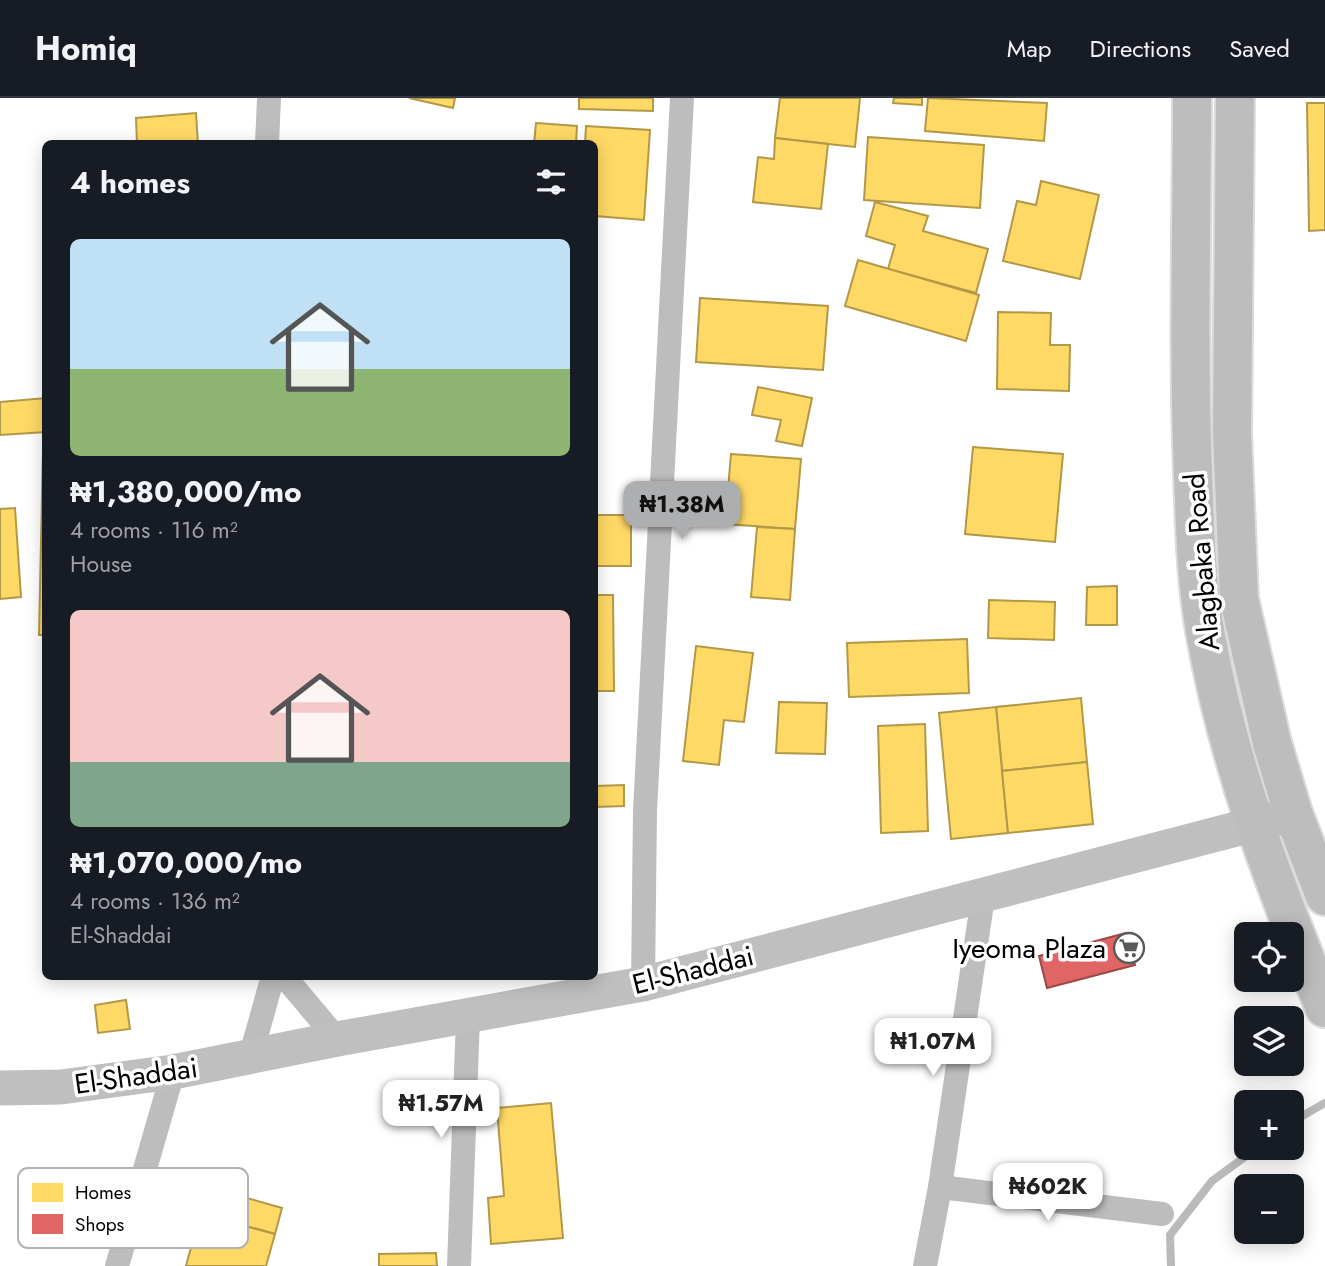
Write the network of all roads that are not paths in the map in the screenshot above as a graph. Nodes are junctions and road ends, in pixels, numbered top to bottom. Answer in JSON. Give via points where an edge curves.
{"nodes":[{"id":1,"x":269,"y":98,"type":"edge"},
{"id":2,"x":682,"y":98,"type":"edge"},
{"id":3,"x":1192,"y":98,"type":"edge"},
{"id":4,"x":1235,"y":98,"type":"edge"},
{"id":5,"x":267,"y":140,"type":"edge"},
{"id":6,"x":1293,"y":813,"type":"junction"},
{"id":7,"x":1254,"y":826,"type":"junction"},
{"id":8,"x":1325,"y":896,"type":"edge"},
{"id":9,"x":983,"y":897,"type":"junction"},
{"id":10,"x":272,"y":980,"type":"edge"},
{"id":11,"x":287,"y":980,"type":"edge"},
{"id":12,"x":643,"y":984,"type":"junction"},
{"id":13,"x":1325,"y":1008,"type":"edge"},
{"id":14,"x":468,"y":1017,"type":"junction"},
{"id":15,"x":337,"y":1039,"type":"junction"},
{"id":16,"x":250,"y":1058,"type":"junction"},
{"id":17,"x":173,"y":1072,"type":"junction"},
{"id":18,"x":0,"y":1088,"type":"edge"},
{"id":19,"x":145,"y":1168,"type":"edge"},
{"id":20,"x":940,"y":1187,"type":"junction"},
{"id":21,"x":1162,"y":1214,"type":"dead end"},
{"id":22,"x":122,"y":1248,"type":"edge"},
{"id":23,"x":117,"y":1266,"type":"edge"},
{"id":24,"x":459,"y":1266,"type":"edge"},
{"id":25,"x":925,"y":1266,"type":"edge"}],
"edges":[{"from":1,"to":5,"type":"street"},
{"from":2,"to":12,"type":"street","via":[[645,811]]},
{"from":3,"to":7,"type":"main road","name":"Alagbaka Road","via":[[1191,426],[1196,558],[1205,635]]},
{"from":4,"to":6,"type":"main road","name":"Alagbaka Road","via":[[1231,434],[1239,599],[1258,692]]},
{"from":6,"to":7,"type":"street","name":"El-Shaddai"},
{"from":6,"to":8,"type":"main road","name":"Alagbaka Road"},
{"from":7,"to":9,"type":"street","name":"El-Shaddai"},
{"from":7,"to":13,"type":"main road","name":"Alagbaka Road"},
{"from":9,"to":12,"type":"street","name":"El-Shaddai"},
{"from":9,"to":20,"type":"street"},
{"from":10,"to":16,"type":"street"},
{"from":11,"to":15,"type":"street"},
{"from":12,"to":14,"type":"street","name":"El-Shaddai"},
{"from":14,"to":15,"type":"street","name":"El-Shaddai"},
{"from":14,"to":24,"type":"street"},
{"from":15,"to":16,"type":"street","name":"El-Shaddai"},
{"from":16,"to":17,"type":"street","name":"El-Shaddai"},
{"from":17,"to":18,"type":"street","name":"El-Shaddai","via":[[61,1087]]},
{"from":17,"to":19,"type":"street"},
{"from":20,"to":21,"type":"street"},
{"from":20,"to":25,"type":"street"},
{"from":22,"to":23,"type":"street"}]}
